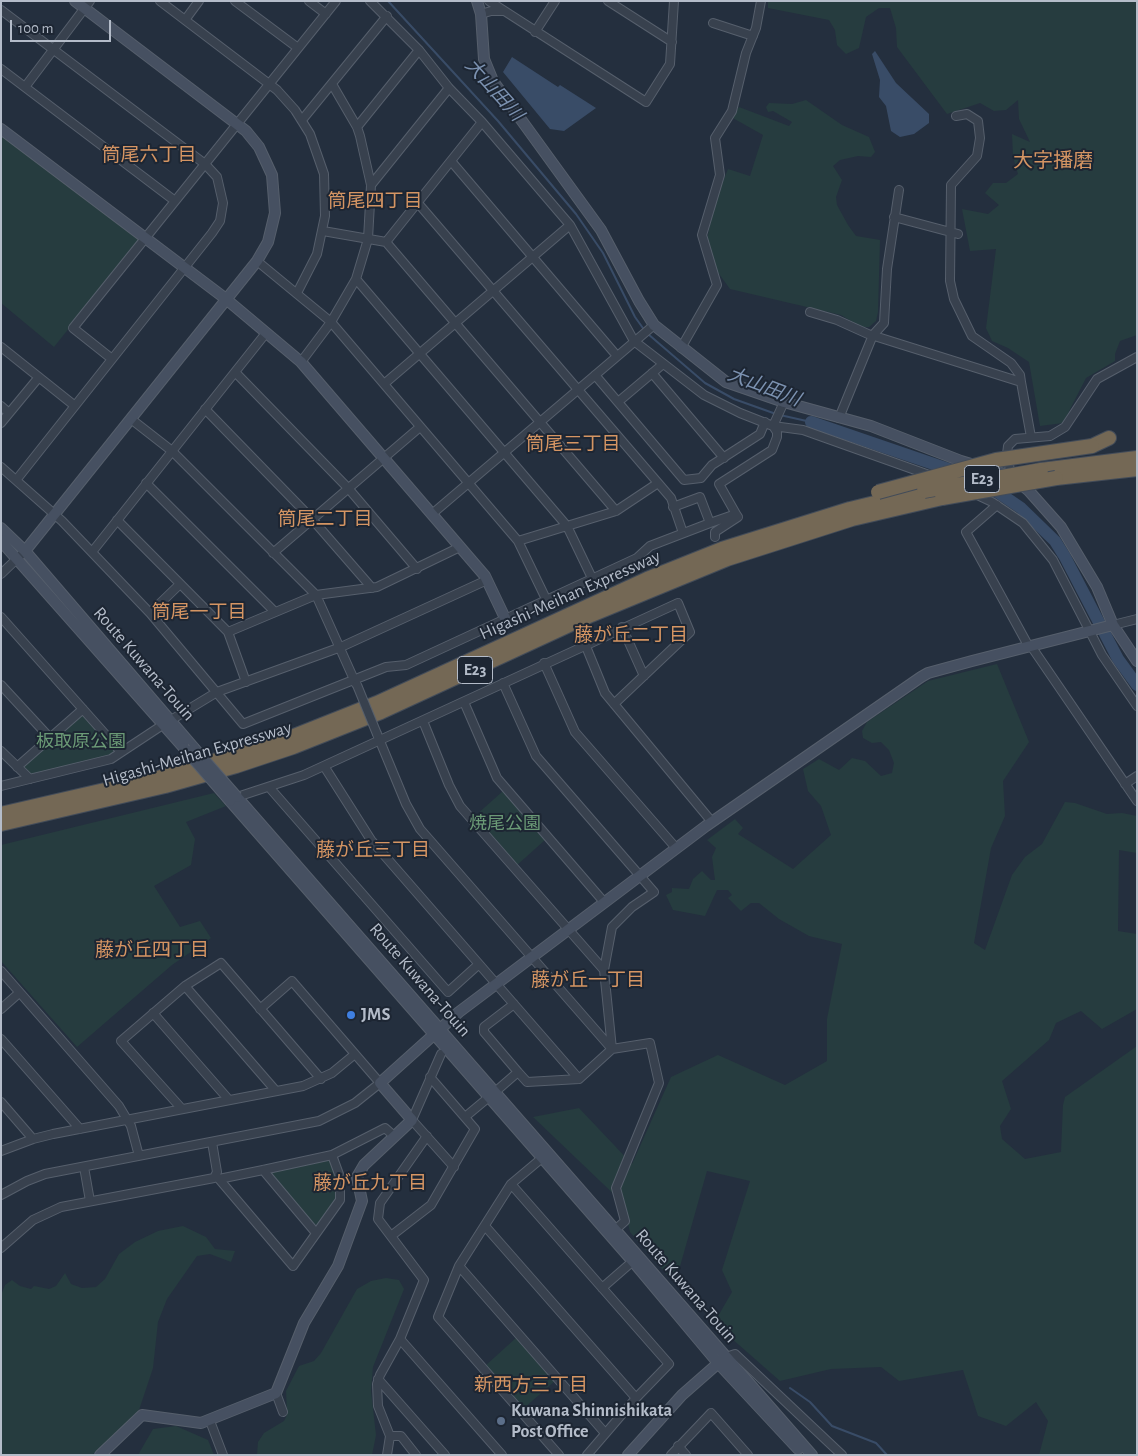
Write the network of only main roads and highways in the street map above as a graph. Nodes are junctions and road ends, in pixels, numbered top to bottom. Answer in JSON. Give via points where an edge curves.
{"nodes":[{"id":1,"x":1109,"y":438,"type":"dead end"},
{"id":2,"x":1137,"y":458,"type":"edge"},
{"id":3,"x":1137,"y":468,"type":"edge"},
{"id":4,"x":799,"y":524,"type":"junction"},
{"id":5,"x":1,"y":814,"type":"edge"},
{"id":6,"x":1,"y":824,"type":"edge"}],
"edges":[{"from":1,"to":4,"type":"highway","bridge":true,"via":[[1092,446],[996,460],[878,492],[842,503]]},
{"from":2,"to":4,"type":"highway","name":"Higashi-Meihan Expressway","number":"E23","bridge":true,"via":[[1041,470],[924,491]]},
{"from":3,"to":6,"type":"highway","name":"Higashi-Meihan Expressway","number":"E23","bridge":true,"via":[[942,498],[852,519],[727,559],[591,615],[381,712],[293,747],[165,786]]},
{"from":4,"to":5,"type":"highway","name":"Higashi-Meihan Expressway","number":"E23","via":[[647,578],[377,703],[289,738],[161,777]]}]}
